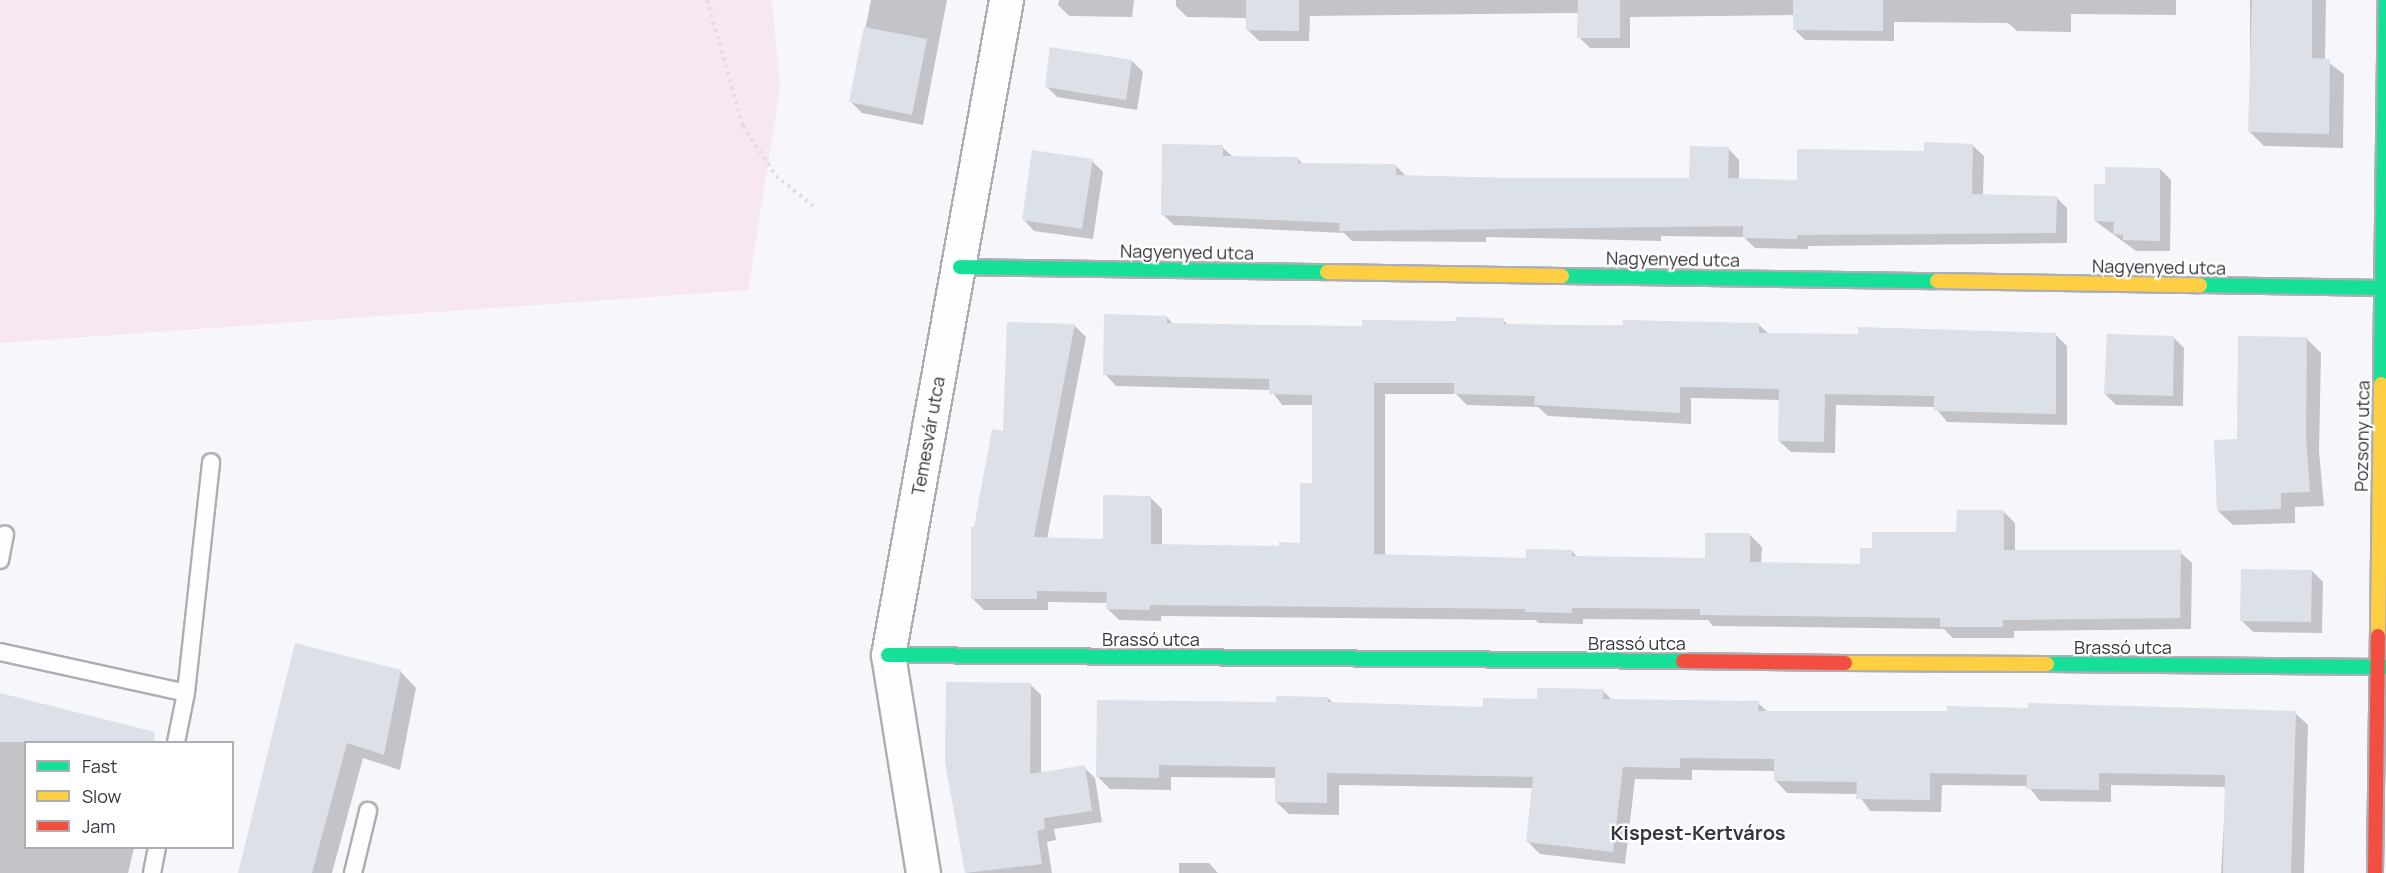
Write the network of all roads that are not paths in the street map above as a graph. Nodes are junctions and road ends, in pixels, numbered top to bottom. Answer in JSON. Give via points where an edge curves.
{"nodes":[{"id":1,"x":1006,"y":0,"type":"edge"},
{"id":2,"x":2386,"y":0,"type":"edge"},
{"id":3,"x":960,"y":267,"type":"junction"},
{"id":4,"x":2384,"y":288,"type":"edge"},
{"id":5,"x":211,"y":462,"type":"dead end"},
{"id":6,"x":5,"y":534,"type":"dead end"},
{"id":7,"x":0,"y":560,"type":"edge"},
{"id":8,"x":0,"y":652,"type":"edge"},
{"id":9,"x":888,"y":656,"type":"junction"},
{"id":10,"x":2381,"y":667,"type":"edge"},
{"id":11,"x":186,"y":693,"type":"junction"},
{"id":12,"x":176,"y":741,"type":"edge"},
{"id":13,"x":368,"y":811,"type":"dead end"},
{"id":14,"x":156,"y":849,"type":"edge"},
{"id":15,"x":152,"y":873,"type":"edge"},
{"id":16,"x":353,"y":873,"type":"edge"},
{"id":17,"x":923,"y":873,"type":"edge"},
{"id":18,"x":2374,"y":873,"type":"edge"}],
"edges":[{"from":1,"to":3,"type":"street","name":"Temesvár utca"},
{"from":2,"to":4,"type":"street","name":"Pozsony utca"},
{"from":3,"to":4,"type":"street","name":"Nagyenyed utca"},
{"from":3,"to":9,"type":"street","name":"Temesvár utca"},
{"from":4,"to":10,"type":"street","name":"Pozsony utca"},
{"from":5,"to":11,"type":"lane"},
{"from":6,"to":7,"type":"lane"},
{"from":8,"to":11,"type":"lane"},
{"from":9,"to":10,"type":"street","name":"Brassó utca"},
{"from":9,"to":17,"type":"street","name":"Temesvár utca"},
{"from":10,"to":18,"type":"street","name":"Pozsony utca"},
{"from":11,"to":12,"type":"lane"},
{"from":13,"to":16,"type":"lane"},
{"from":14,"to":15,"type":"lane"}]}
